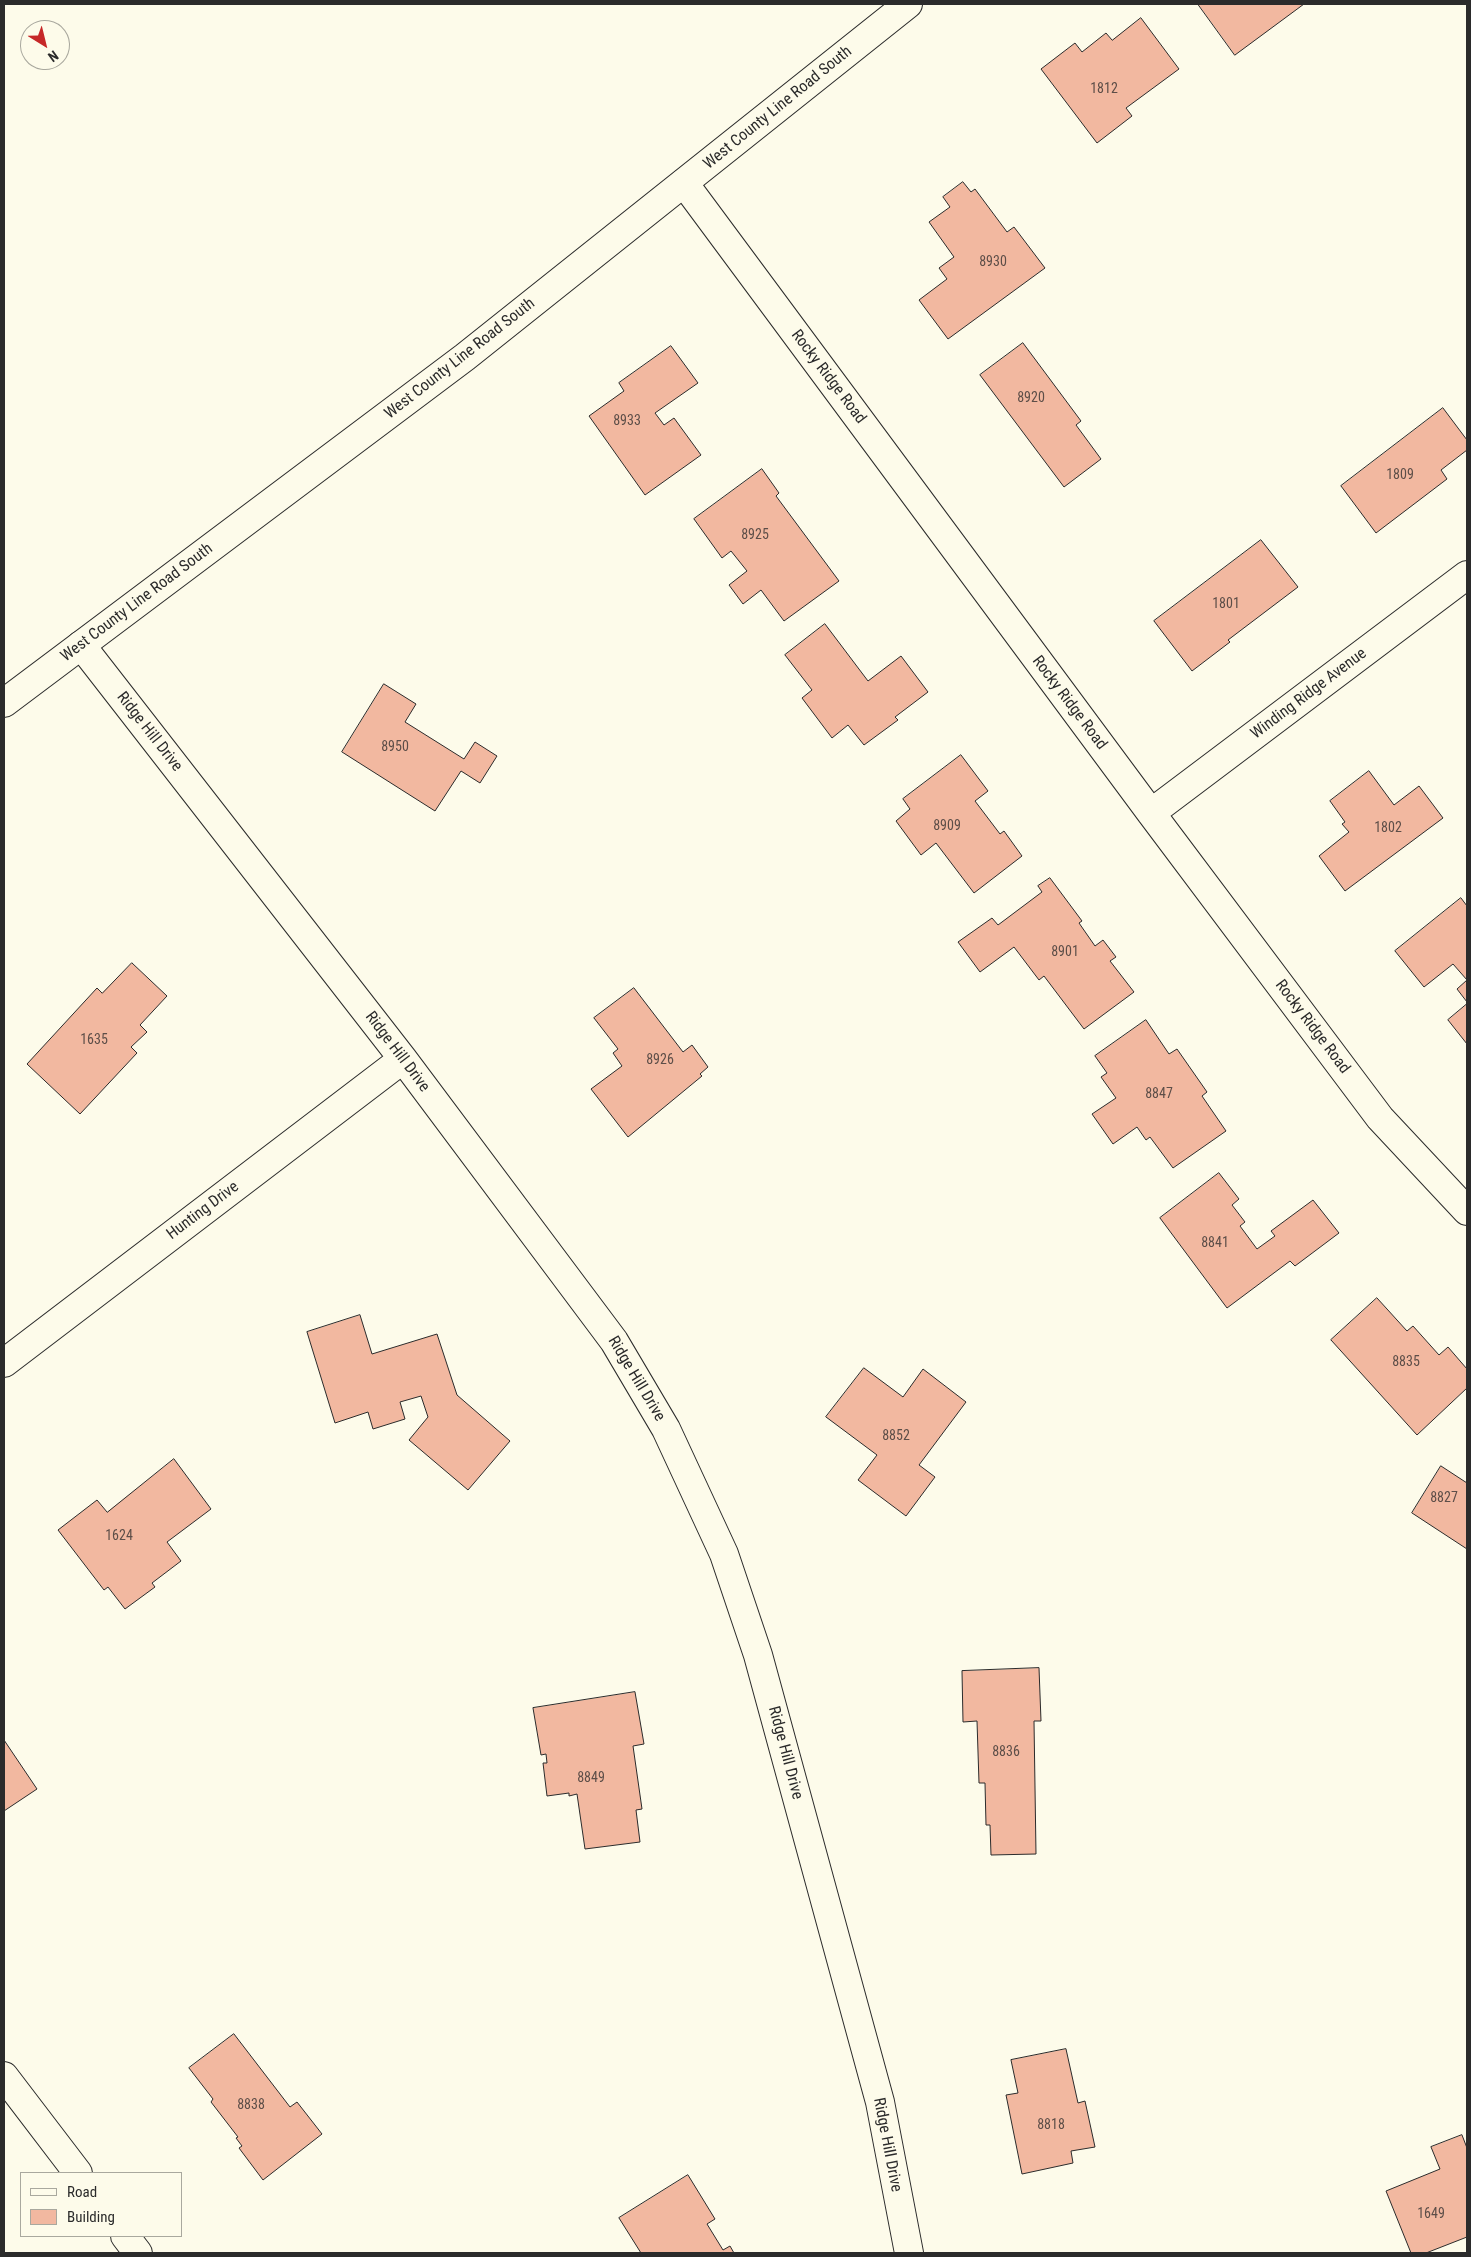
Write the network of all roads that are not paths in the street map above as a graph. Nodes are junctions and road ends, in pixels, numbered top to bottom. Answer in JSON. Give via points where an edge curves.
{"nodes":[{"id":1,"x":908,"y":4,"type":"edge"},
{"id":2,"x":684,"y":183,"type":"junction"},
{"id":3,"x":1467,"y":575,"type":"edge"},
{"id":4,"x":81,"y":645,"type":"junction"},
{"id":5,"x":4,"y":703,"type":"edge"},
{"id":6,"x":1151,"y":813,"type":"junction"},
{"id":7,"x":403,"y":1059,"type":"junction"},
{"id":8,"x":1467,"y":1211,"type":"edge"},
{"id":9,"x":4,"y":1363,"type":"edge"},
{"id":10,"x":4,"y":2076,"type":"edge"},
{"id":11,"x":77,"y":2172,"type":"edge"},
{"id":12,"x":126,"y":2237,"type":"edge"},
{"id":13,"x":138,"y":2253,"type":"edge"},
{"id":14,"x":909,"y":2253,"type":"edge"}],
"edges":[{"from":1,"to":2,"type":"street","name":"West County Line Road South"},
{"from":2,"to":4,"type":"street","name":"West County Line Road South","via":[[465,357]]},
{"from":2,"to":6,"type":"street","name":"Rocky Ridge Road"},
{"from":3,"to":6,"type":"street","name":"Winding Ridge Avenue"},
{"from":4,"to":5,"type":"street","name":"West County Line Road South"},
{"from":4,"to":7,"type":"street","name":"Ridge Hill Drive"},
{"from":6,"to":8,"type":"street","name":"Rocky Ridge Road","via":[[1380,1118]]},
{"from":7,"to":9,"type":"street","name":"Hunting Drive"},
{"from":7,"to":14,"type":"street","name":"Ridge Hill Drive","via":[[614,1341],[666,1429],[724,1554],[758,1655],[880,2102]]},
{"from":10,"to":11,"type":"street"},
{"from":12,"to":13,"type":"street"}]}
